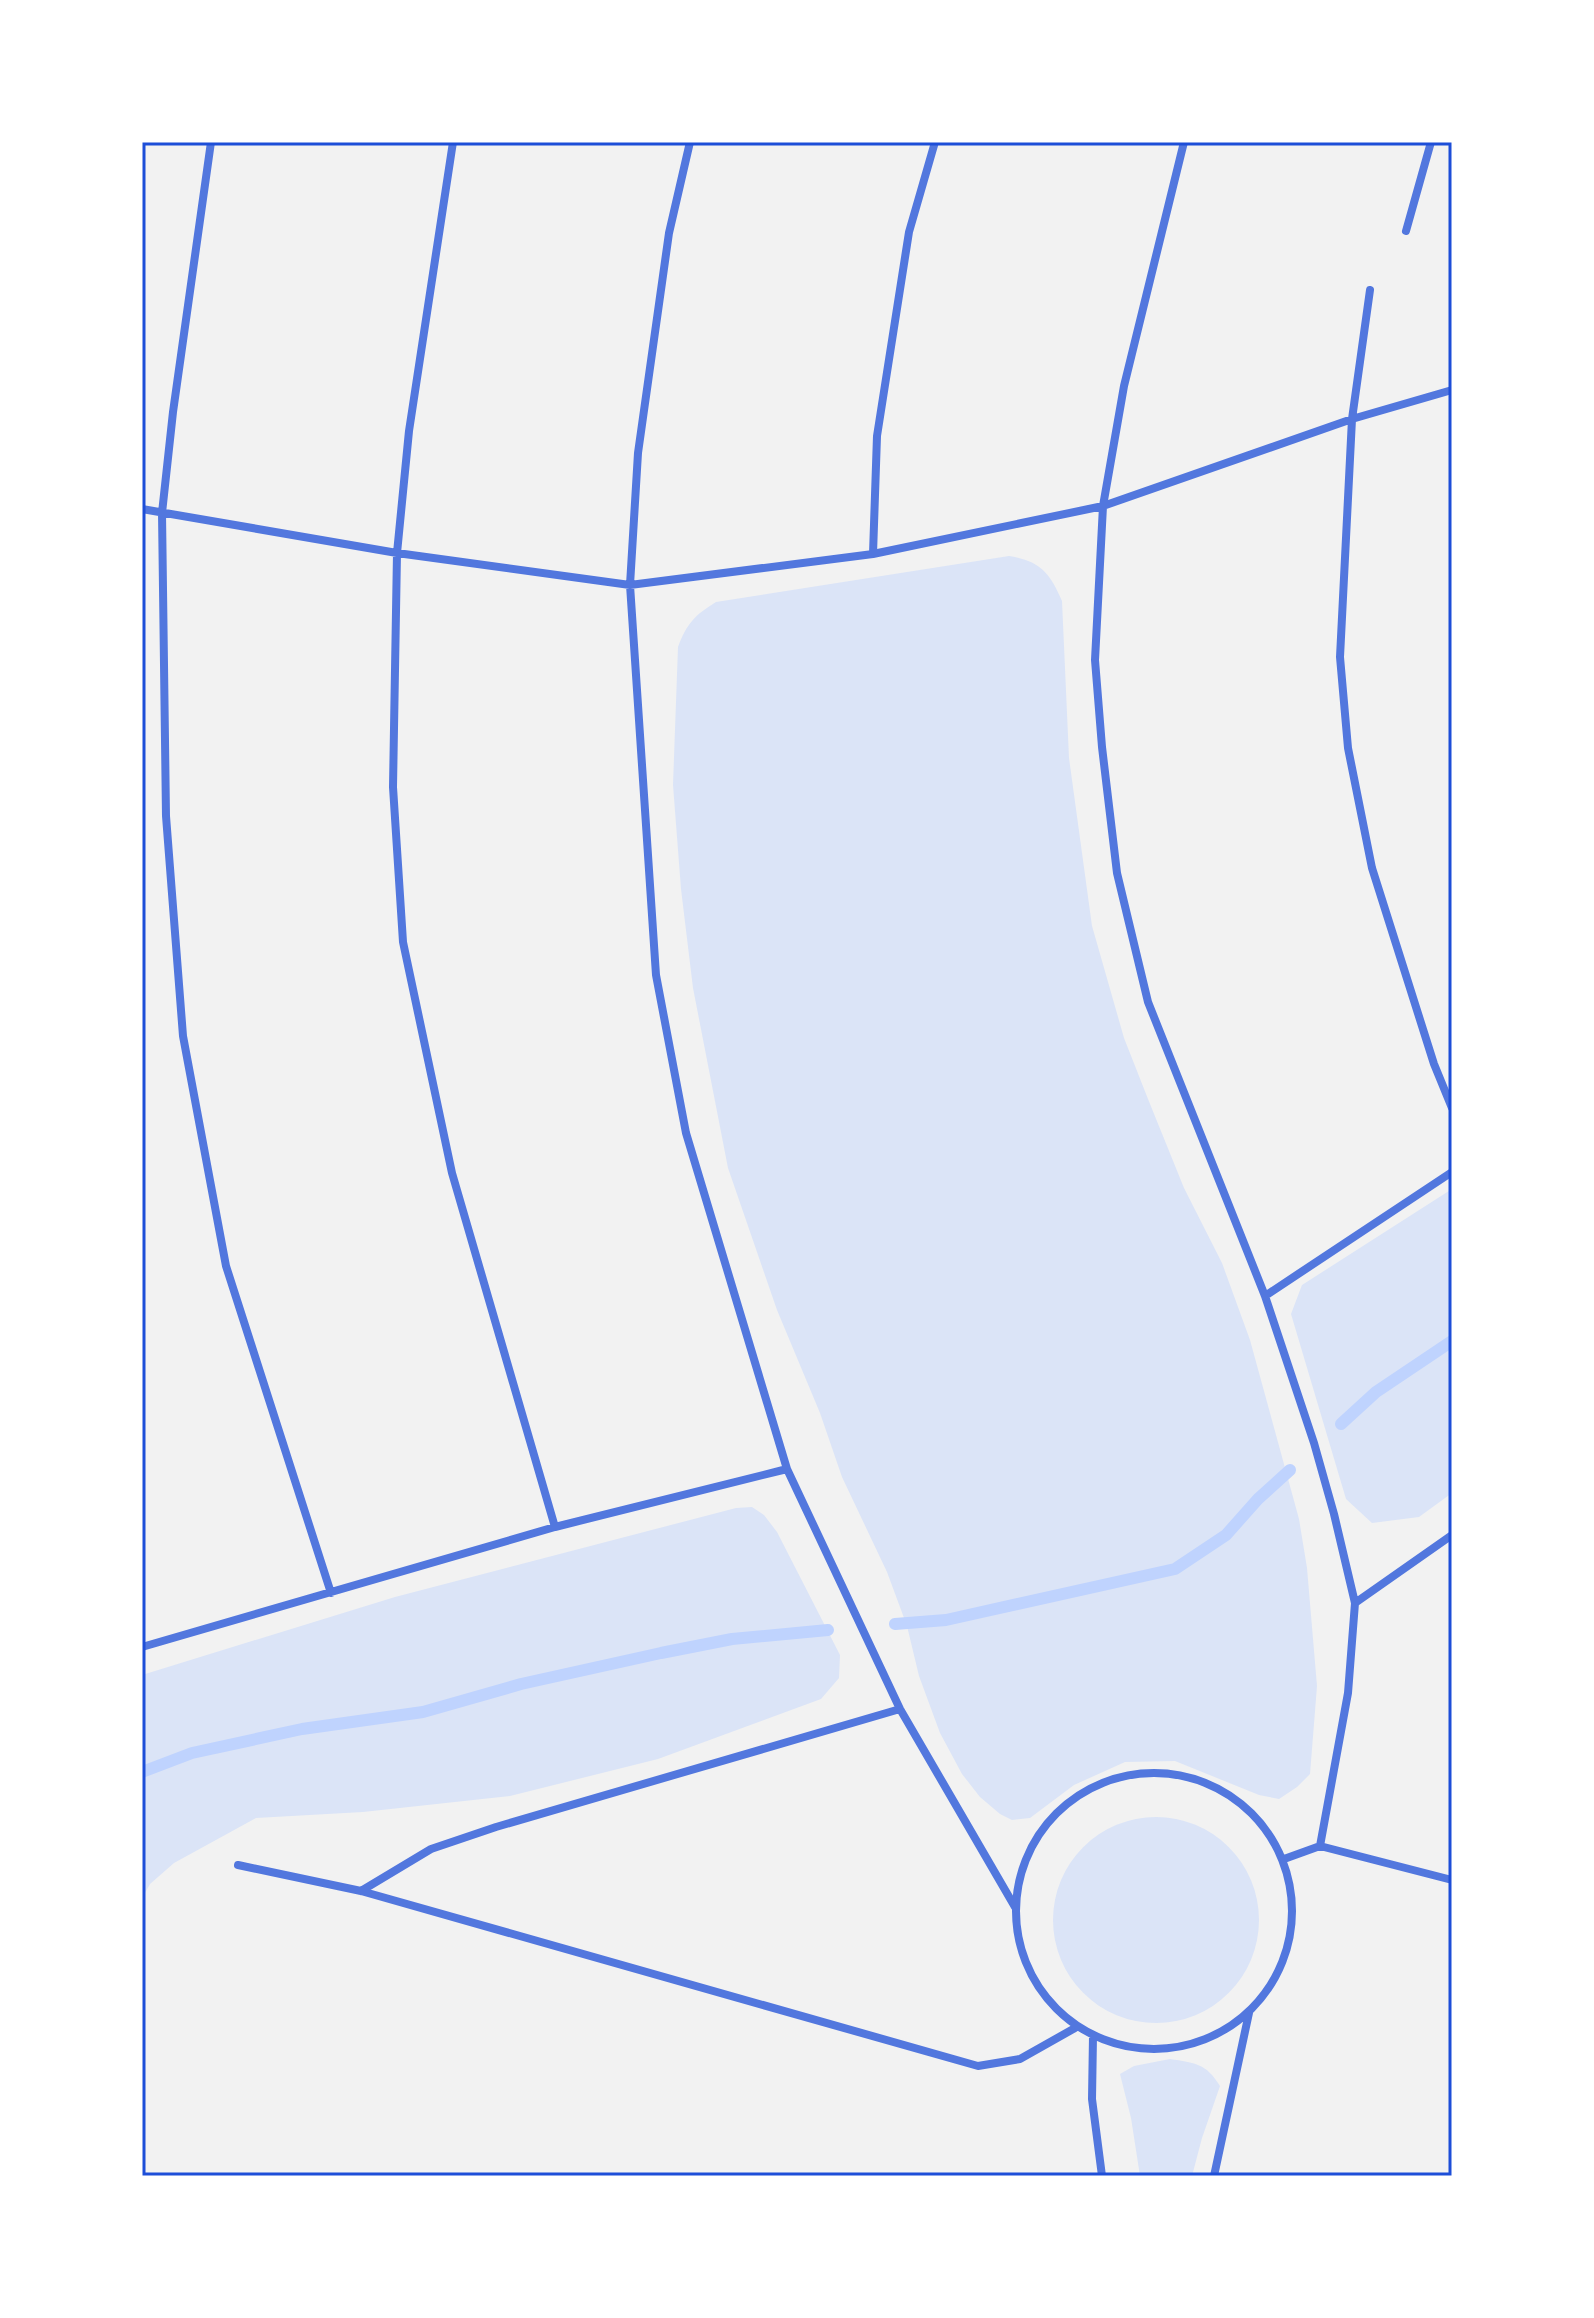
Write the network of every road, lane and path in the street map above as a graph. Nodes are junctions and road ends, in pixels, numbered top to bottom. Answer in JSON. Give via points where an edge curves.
{"nodes":[{"id":1,"x":211,"y":142,"type":"edge"},
{"id":2,"x":453,"y":142,"type":"edge"},
{"id":3,"x":690,"y":142,"type":"edge"},
{"id":4,"x":935,"y":142,"type":"edge"},
{"id":5,"x":1184,"y":142,"type":"edge"},
{"id":6,"x":1431,"y":142,"type":"edge"},
{"id":7,"x":1406,"y":231,"type":"dead end"},
{"id":8,"x":1370,"y":290,"type":"dead end"},
{"id":9,"x":1452,"y":390,"type":"edge"},
{"id":10,"x":1352,"y":419,"type":"junction"},
{"id":11,"x":1103,"y":506,"type":"junction"},
{"id":12,"x":142,"y":509,"type":"edge"},
{"id":13,"x":162,"y":513,"type":"junction"},
{"id":14,"x":397,"y":553,"type":"junction"},
{"id":15,"x":873,"y":554,"type":"junction"},
{"id":16,"x":630,"y":585,"type":"junction"},
{"id":17,"x":1452,"y":1108,"type":"edge"},
{"id":18,"x":1452,"y":1172,"type":"edge"},
{"id":19,"x":1265,"y":1296,"type":"junction"},
{"id":20,"x":787,"y":1469,"type":"junction"},
{"id":21,"x":555,"y":1527,"type":"junction"},
{"id":22,"x":1452,"y":1535,"type":"edge"},
{"id":23,"x":331,"y":1593,"type":"junction"},
{"id":24,"x":1355,"y":1603,"type":"junction"},
{"id":25,"x":142,"y":1647,"type":"edge"},
{"id":26,"x":900,"y":1709,"type":"junction"},
{"id":27,"x":1320,"y":1846,"type":"junction"},
{"id":28,"x":1284,"y":1859,"type":"junction"},
{"id":29,"x":238,"y":1865,"type":"dead end"},
{"id":30,"x":1452,"y":1880,"type":"edge"},
{"id":31,"x":361,"y":1891,"type":"junction"},
{"id":32,"x":1015,"y":1907,"type":"junction"},
{"id":33,"x":1250,"y":2012,"type":"junction"},
{"id":34,"x":1075,"y":2028,"type":"junction"},
{"id":35,"x":1093,"y":2036,"type":"junction"},
{"id":36,"x":1102,"y":2176,"type":"edge"},
{"id":37,"x":1214,"y":2176,"type":"edge"}],
"edges":[{"from":1,"to":13,"type":"street"},
{"from":2,"to":14,"type":"street","via":[[409,431]]},
{"from":3,"to":16,"type":"street","via":[[669,233],[638,453]]},
{"from":4,"to":15,"type":"street","via":[[909,232],[877,436]]},
{"from":5,"to":11,"type":"street","via":[[1124,386]]},
{"from":6,"to":7,"type":"street"},
{"from":8,"to":10,"type":"street"},
{"from":9,"to":10,"type":"street"},
{"from":10,"to":11,"type":"street"},
{"from":10,"to":17,"type":"street","via":[[1340,657],[1348,748],[1372,868]]},
{"from":11,"to":15,"type":"street"},
{"from":11,"to":19,"type":"street","via":[[1095,660],[1117,873],[1148,1002]]},
{"from":12,"to":13,"type":"street"},
{"from":13,"to":14,"type":"street"},
{"from":13,"to":23,"type":"street","via":[[166,816],[183,1036],[226,1266]]},
{"from":14,"to":16,"type":"street"},
{"from":14,"to":21,"type":"street","via":[[393,787],[403,942],[452,1173]]},
{"from":15,"to":16,"type":"street"},
{"from":16,"to":20,"type":"street","via":[[656,975],[686,1133]]},
{"from":18,"to":19,"type":"street"},
{"from":19,"to":24,"type":"street","via":[[1314,1443]]},
{"from":20,"to":21,"type":"street"},
{"from":20,"to":26,"type":"street"},
{"from":21,"to":23,"type":"street"},
{"from":22,"to":24,"type":"street"},
{"from":23,"to":25,"type":"street"},
{"from":24,"to":27,"type":"street","via":[[1348,1693]]},
{"from":26,"to":31,"type":"street","via":[[483,1831],[431,1849]]},
{"from":26,"to":32,"type":"street"},
{"from":27,"to":28,"type":"street"},
{"from":27,"to":30,"type":"street"},
{"from":28,"to":32,"type":"street","via":[[1265,1826],[1229,1793],[1184,1775],[1135,1773],[1089,1788],[1051,1818],[1025,1859]]},
{"from":28,"to":33,"type":"street","via":[[1292,1890],[1291,1935],[1277,1977]]},
{"from":29,"to":31,"type":"street"},
{"from":31,"to":34,"type":"street","via":[[978,2066],[1020,2059]]},
{"from":32,"to":34,"type":"street","via":[[1025,1964],[1039,1990]]},
{"from":33,"to":35,"type":"street","via":[[1211,2038],[1166,2050],[1120,2046]]},
{"from":33,"to":37,"type":"street"},
{"from":34,"to":35,"type":"street"},
{"from":35,"to":36,"type":"street","via":[[1092,2099]]}]}
